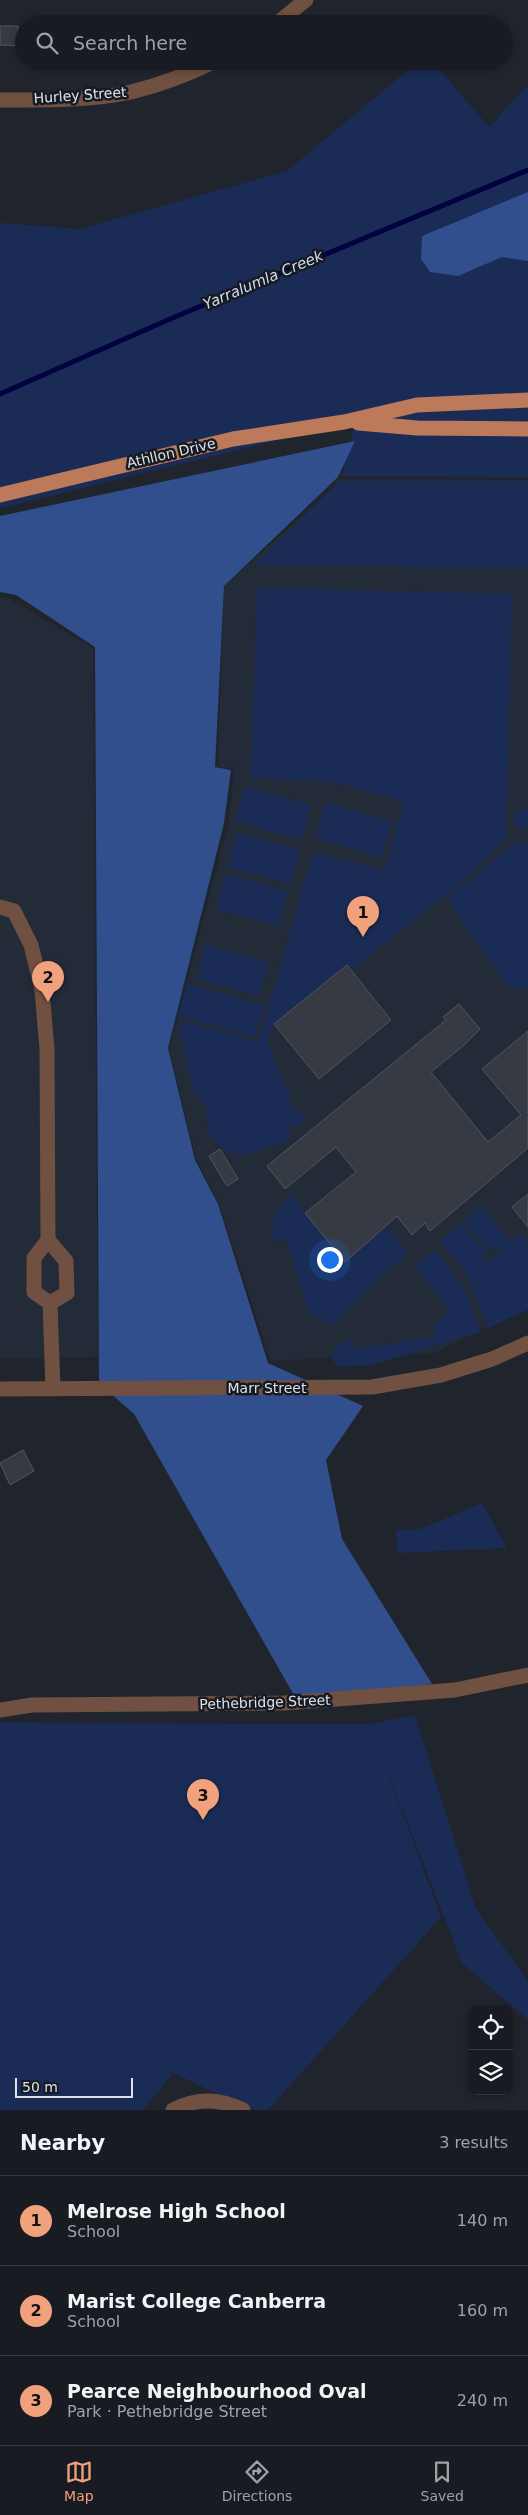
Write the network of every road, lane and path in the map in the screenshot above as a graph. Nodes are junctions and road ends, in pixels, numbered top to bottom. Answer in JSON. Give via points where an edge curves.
{"nodes":[{"id":1,"x":306,"y":0,"type":"edge"},
{"id":2,"x":287,"y":15,"type":"edge"},
{"id":3,"x":197,"y":70,"type":"edge"},
{"id":4,"x":0,"y":100,"type":"edge"},
{"id":5,"x":528,"y":400,"type":"edge"},
{"id":6,"x":344,"y":422,"type":"junction"},
{"id":7,"x":528,"y":429,"type":"edge"},
{"id":8,"x":0,"y":495,"type":"edge"},
{"id":9,"x":0,"y":907,"type":"edge"},
{"id":10,"x":48,"y":1240,"type":"junction"},
{"id":11,"x":50,"y":1303,"type":"junction"},
{"id":12,"x":528,"y":1343,"type":"edge"},
{"id":13,"x":0,"y":1389,"type":"edge"},
{"id":14,"x":53,"y":1389,"type":"junction"},
{"id":15,"x":528,"y":1675,"type":"edge"},
{"id":16,"x":0,"y":1710,"type":"edge"},
{"id":17,"x":173,"y":2110,"type":"edge"},
{"id":18,"x":243,"y":2110,"type":"edge"}],
"edges":[{"from":1,"to":2,"type":"street"},
{"from":3,"to":4,"type":"street","name":"Hurley Street","via":[[132,92],[97,97]]},
{"from":5,"to":6,"type":"main road","name":"Athllon Drive","via":[[416,405]]},
{"from":6,"to":7,"type":"main road","name":"Athllon Drive","via":[[417,428]]},
{"from":6,"to":8,"type":"main road","name":"Athllon Drive","via":[[232,439]]},
{"from":9,"to":10,"type":"street","via":[[14,911],[32,945],[42,990],[47,1049]]},
{"from":10,"to":11,"type":"street","via":[[34,1258],[34,1292]]},
{"from":10,"to":11,"type":"street","via":[[66,1261],[67,1293]]},
{"from":11,"to":14,"type":"street"},
{"from":12,"to":14,"type":"street","name":"Marr Street","via":[[492,1359],[441,1375],[372,1387]]},
{"from":13,"to":14,"type":"street","name":"Marr Street"},
{"from":15,"to":16,"type":"street","name":"Pethebridge Street","via":[[455,1690],[363,1698],[235,1705],[32,1705]]},
{"from":17,"to":18,"type":"street","via":[[204,2100],[225,2102]]}]}
